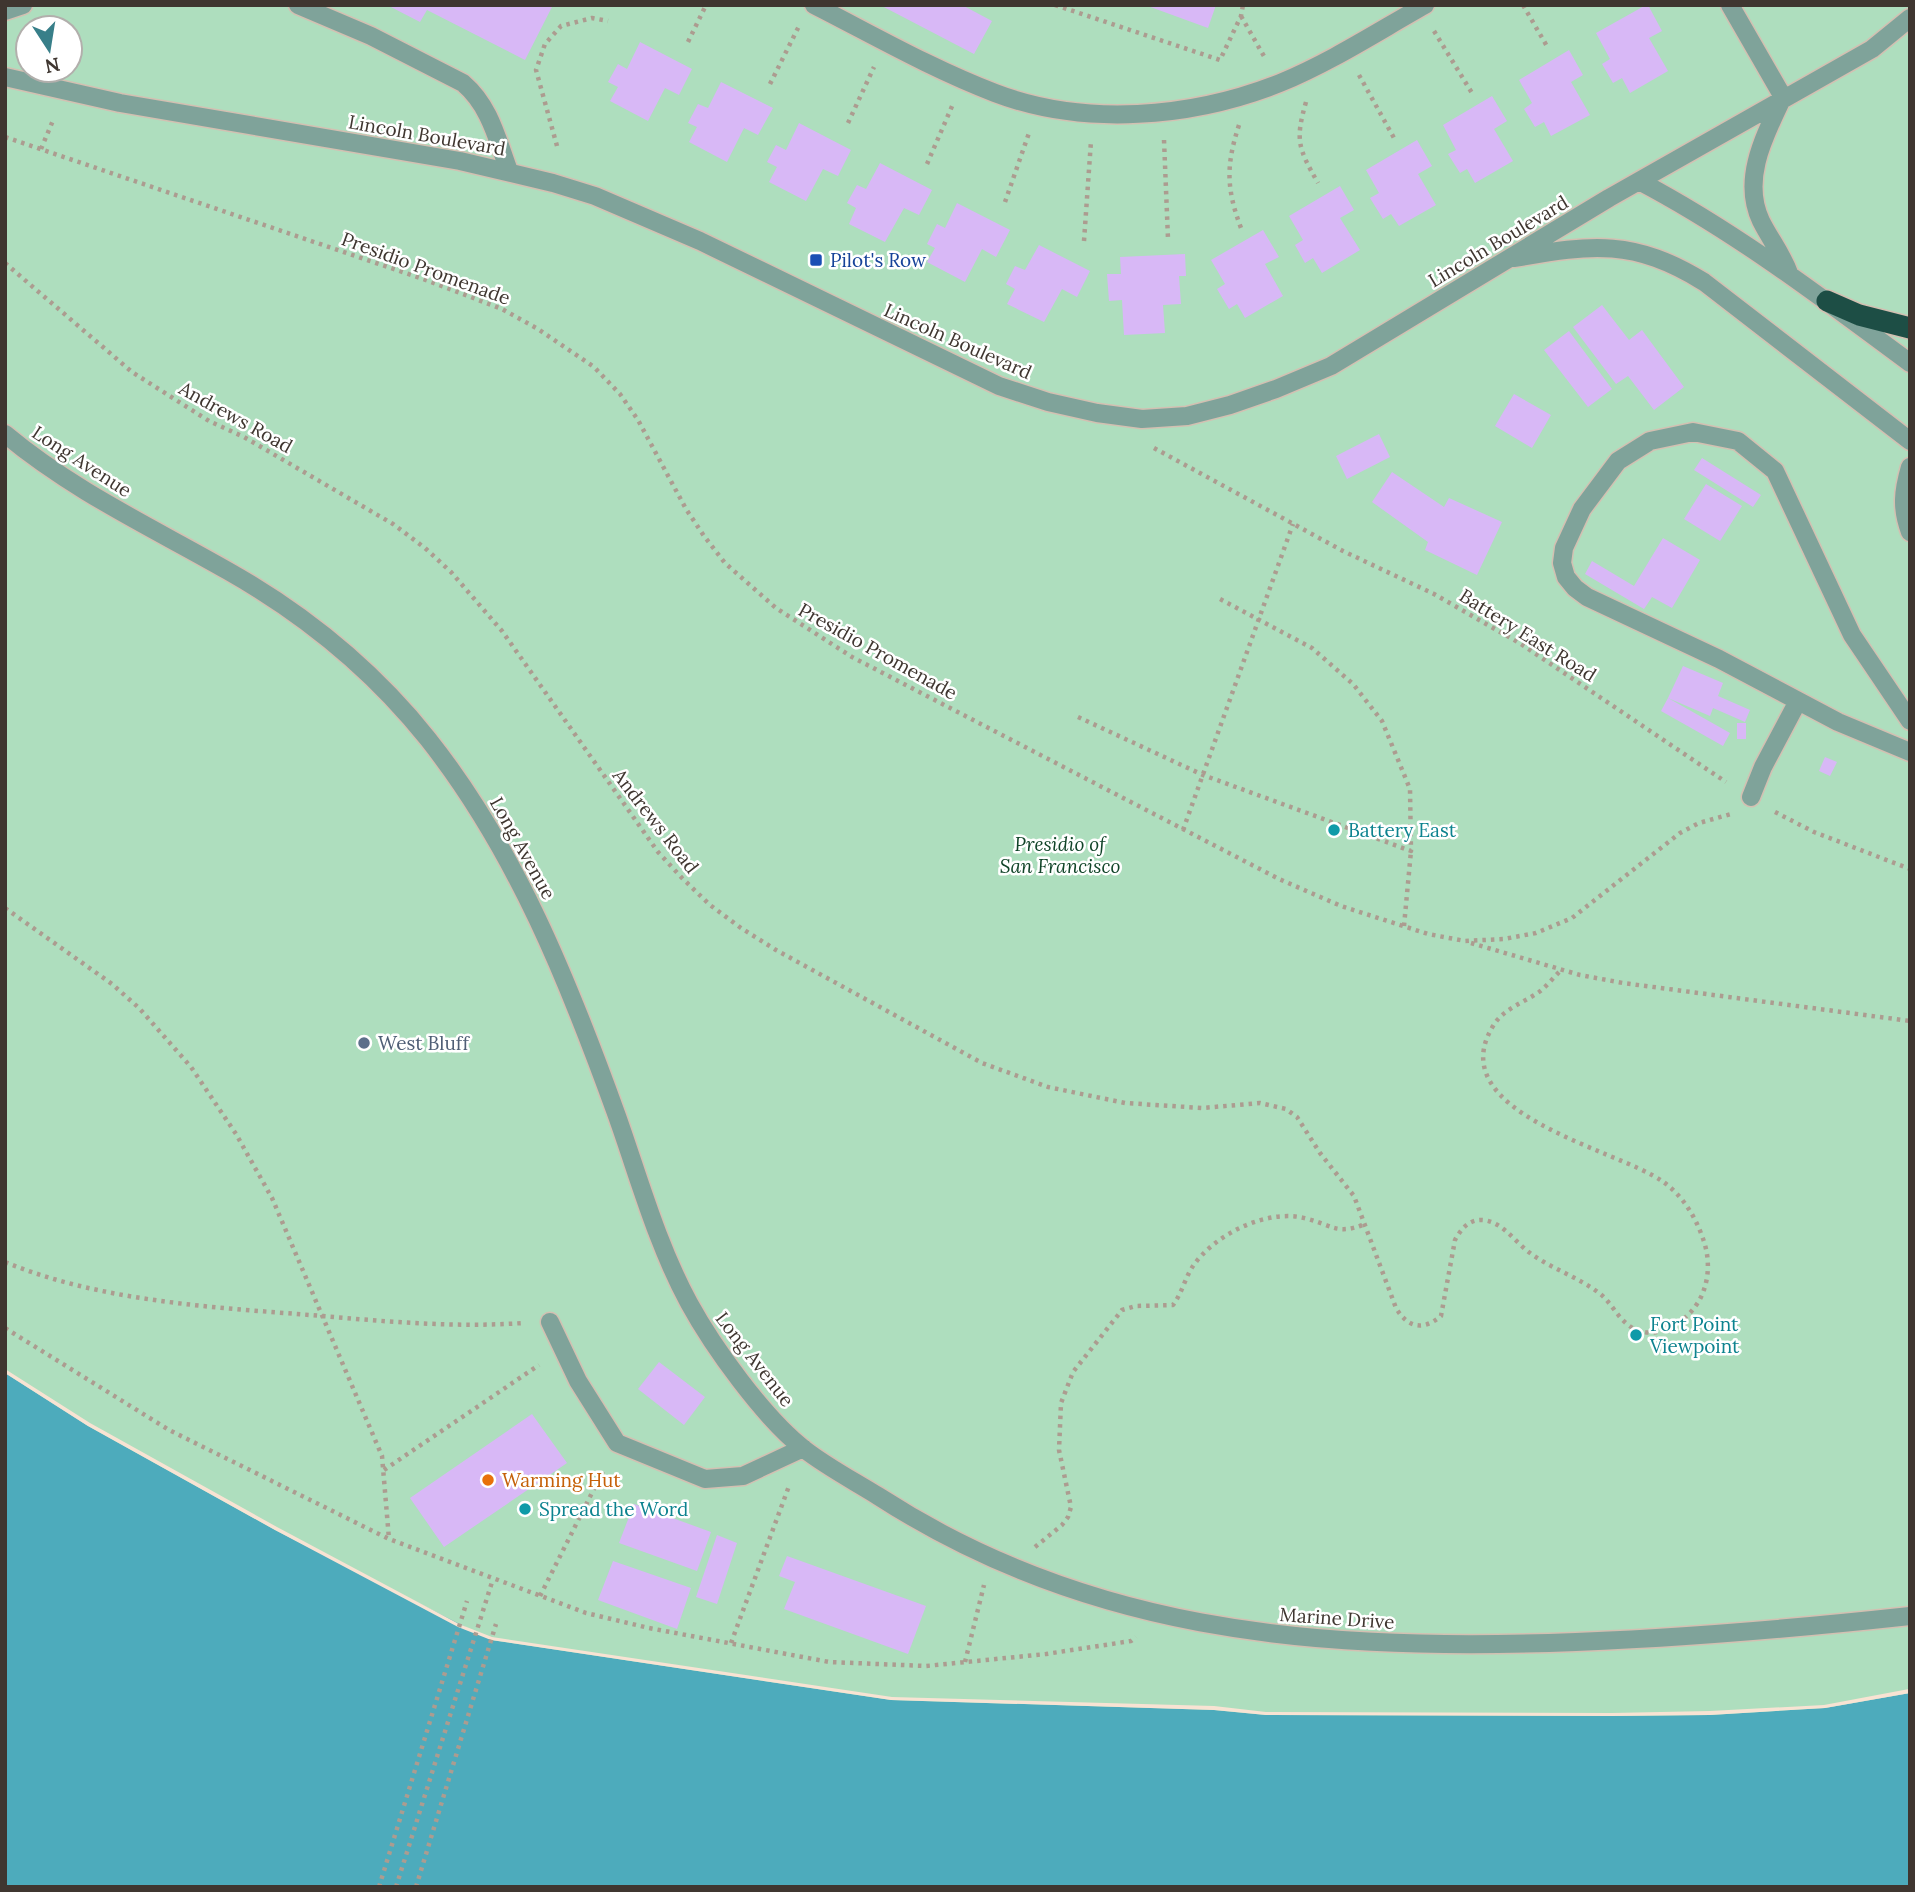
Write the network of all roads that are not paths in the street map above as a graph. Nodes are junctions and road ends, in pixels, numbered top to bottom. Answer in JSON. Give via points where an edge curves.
{"nodes":[{"id":1,"x":23,"y":5,"type":"edge"},
{"id":2,"x":298,"y":5,"type":"edge"},
{"id":3,"x":1730,"y":5,"type":"edge"},
{"id":4,"x":1422,"y":7,"type":"edge"},
{"id":5,"x":5,"y":11,"type":"edge"},
{"id":6,"x":809,"y":11,"type":"edge"},
{"id":7,"x":1910,"y":18,"type":"edge"},
{"id":8,"x":5,"y":77,"type":"edge"},
{"id":9,"x":1783,"y":97,"type":"junction"},
{"id":10,"x":509,"y":171,"type":"junction"},
{"id":11,"x":1639,"y":181,"type":"junction"},
{"id":12,"x":1505,"y":260,"type":"junction"},
{"id":13,"x":1789,"y":273,"type":"junction"},
{"id":14,"x":1826,"y":301,"type":"junction"},
{"id":15,"x":1910,"y":328,"type":"edge"},
{"id":16,"x":1910,"y":363,"type":"edge"},
{"id":17,"x":5,"y":434,"type":"edge"},
{"id":18,"x":1910,"y":441,"type":"edge"},
{"id":19,"x":1910,"y":467,"type":"edge"},
{"id":20,"x":1910,"y":532,"type":"edge"},
{"id":21,"x":1798,"y":701,"type":"junction"},
{"id":22,"x":1910,"y":721,"type":"edge"},
{"id":23,"x":1910,"y":752,"type":"edge"},
{"id":24,"x":1751,"y":797,"type":"road end"},
{"id":25,"x":550,"y":1322,"type":"road end"},
{"id":26,"x":803,"y":1448,"type":"junction"},
{"id":27,"x":1910,"y":1616,"type":"edge"}],
"edges":[{"from":1,"to":5,"type":"street"},
{"from":2,"to":10,"type":"street","via":[[463,83],[485,107]]},
{"from":3,"to":9,"type":"street"},
{"from":4,"to":6,"type":"street","via":[[1345,51],[1249,94],[1203,106],[1117,114],[1039,105],[997,94],[886,41]]},
{"from":7,"to":9,"type":"street","name":"Lincoln Boulevard","via":[[1872,49]]},
{"from":8,"to":10,"type":"street","name":"Lincoln Boulevard","via":[[120,103]]},
{"from":9,"to":11,"type":"street","name":"Lincoln Boulevard"},
{"from":9,"to":13,"type":"street","via":[[1760,152],[1752,187],[1760,219]]},
{"from":10,"to":12,"type":"street","name":"Lincoln Boulevard","via":[[595,196],[646,217],[999,386],[1048,402],[1142,419],[1187,416],[1230,405],[1331,366]]},
{"from":11,"to":12,"type":"street","name":"Lincoln Boulevard"},
{"from":11,"to":13,"type":"street","via":[[1692,209]]},
{"from":12,"to":18,"type":"street","via":[[1556,251],[1622,248],[1677,265]]},
{"from":13,"to":14,"type":"street"},
{"from":14,"to":15,"type":"highway"},
{"from":14,"to":16,"type":"street"},
{"from":17,"to":26,"type":"street","name":"Long Avenue","via":[[97,499],[233,573],[297,614],[384,690],[457,776],[536,915],[685,1296],[728,1363]]},
{"from":19,"to":20,"type":"street","via":[[1903,499]]},
{"from":21,"to":22,"type":"street","via":[[1587,597],[1566,577],[1564,548],[1582,509],[1618,461],[1650,441],[1693,432],[1738,440],[1775,471],[1852,635]]},
{"from":21,"to":23,"type":"street"},
{"from":21,"to":24,"type":"street"},
{"from":25,"to":26,"type":"street","via":[[578,1381],[617,1443],[705,1479],[743,1476]]},
{"from":26,"to":27,"type":"street","name":"Marine Drive","via":[[899,1510],[1008,1567],[1165,1616],[1231,1629],[1374,1643],[1460,1644],[1675,1637]]}]}
